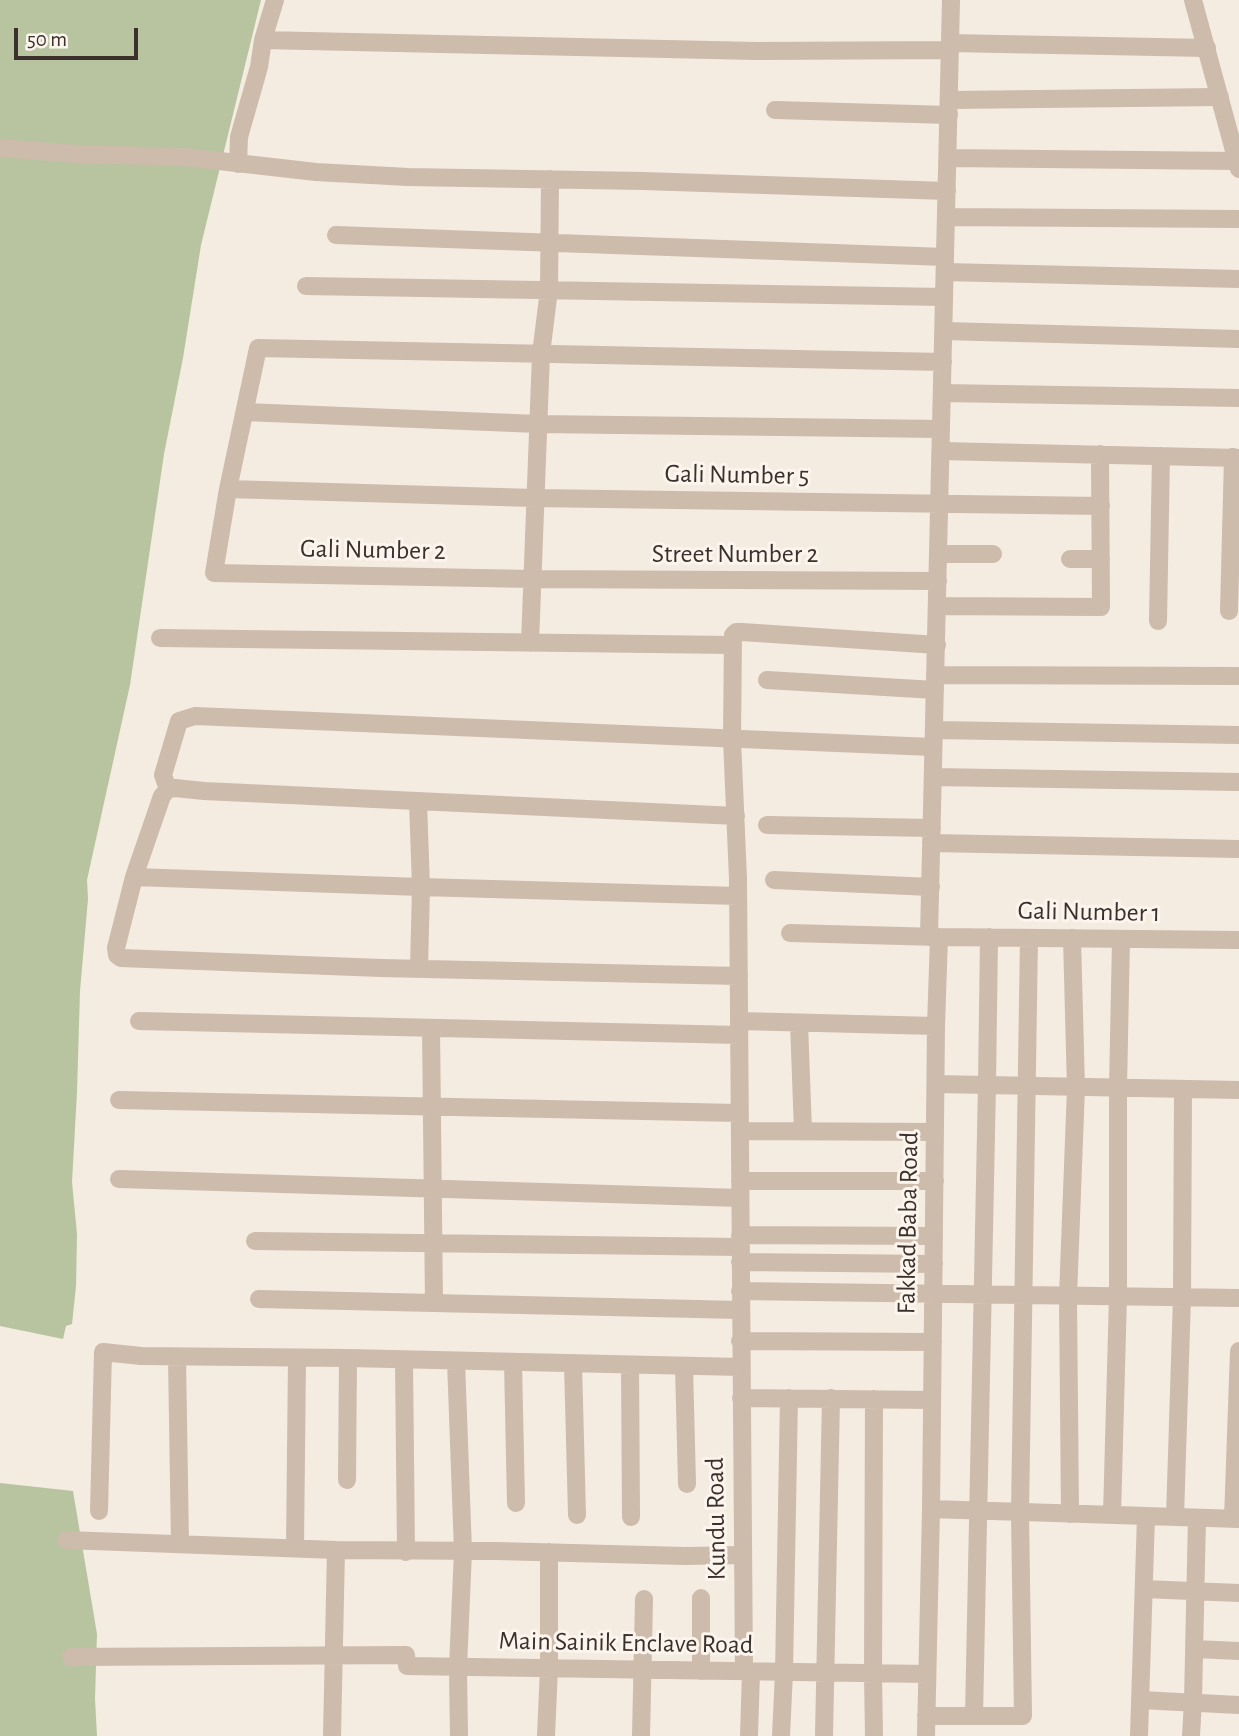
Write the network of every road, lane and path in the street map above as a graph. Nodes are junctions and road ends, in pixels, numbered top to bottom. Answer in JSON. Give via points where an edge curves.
{"nodes":[{"id":1,"x":275,"y":0,"type":"edge"},
{"id":2,"x":951,"y":0,"type":"edge"},
{"id":3,"x":1193,"y":0,"type":"edge"},
{"id":4,"x":262,"y":40,"type":"junction"},
{"id":5,"x":950,"y":46,"type":"junction"},
{"id":6,"x":1206,"y":48,"type":"junction"},
{"id":7,"x":1228,"y":107,"type":"edge"},
{"id":8,"x":949,"y":108,"type":"junction"},
{"id":9,"x":775,"y":110,"type":"dead end"},
{"id":10,"x":0,"y":148,"type":"edge"},
{"id":11,"x":947,"y":158,"type":"junction"},
{"id":12,"x":238,"y":164,"type":"junction"},
{"id":13,"x":1238,"y":165,"type":"edge"},
{"id":14,"x":550,"y":179,"type":"junction"},
{"id":15,"x":947,"y":191,"type":"junction"},
{"id":16,"x":946,"y":217,"type":"junction"},
{"id":17,"x":1239,"y":219,"type":"edge"},
{"id":18,"x":336,"y":235,"type":"dead end"},
{"id":19,"x":550,"y":242,"type":"junction"},
{"id":20,"x":945,"y":264,"type":"junction"},
{"id":21,"x":1239,"y":279,"type":"edge"},
{"id":22,"x":306,"y":286,"type":"dead end"},
{"id":23,"x":549,"y":290,"type":"junction"},
{"id":24,"x":944,"y":297,"type":"junction"},
{"id":25,"x":944,"y":331,"type":"junction"},
{"id":26,"x":1239,"y":339,"type":"edge"},
{"id":27,"x":541,"y":354,"type":"junction"},
{"id":28,"x":943,"y":362,"type":"junction"},
{"id":29,"x":942,"y":393,"type":"junction"},
{"id":30,"x":1239,"y":398,"type":"edge"},
{"id":31,"x":246,"y":412,"type":"junction"},
{"id":32,"x":538,"y":424,"type":"junction"},
{"id":33,"x":942,"y":429,"type":"junction"},
{"id":34,"x":941,"y":450,"type":"junction"},
{"id":35,"x":1100,"y":454,"type":"junction"},
{"id":36,"x":1161,"y":456,"type":"junction"},
{"id":37,"x":1236,"y":457,"type":"edge"},
{"id":38,"x":229,"y":489,"type":"junction"},
{"id":39,"x":534,"y":498,"type":"junction"},
{"id":40,"x":940,"y":504,"type":"junction"},
{"id":41,"x":1101,"y":506,"type":"junction"},
{"id":42,"x":939,"y":554,"type":"junction"},
{"id":43,"x":993,"y":554,"type":"dead end"},
{"id":44,"x":1070,"y":559,"type":"dead end"},
{"id":45,"x":1101,"y":559,"type":"junction"},
{"id":46,"x":532,"y":579,"type":"junction"},
{"id":47,"x":938,"y":581,"type":"junction"},
{"id":48,"x":937,"y":606,"type":"junction"},
{"id":49,"x":1229,"y":611,"type":"dead end"},
{"id":50,"x":1158,"y":621,"type":"dead end"},
{"id":51,"x":160,"y":638,"type":"dead end"},
{"id":52,"x":530,"y":643,"type":"junction"},
{"id":53,"x":732,"y":645,"type":"junction"},
{"id":54,"x":937,"y":645,"type":"junction"},
{"id":55,"x":1239,"y":676,"type":"edge"},
{"id":56,"x":767,"y":680,"type":"dead end"},
{"id":57,"x":936,"y":683,"type":"junction"},
{"id":58,"x":1239,"y":735,"type":"edge"},
{"id":59,"x":732,"y":739,"type":"junction"},
{"id":60,"x":933,"y":739,"type":"junction"},
{"id":61,"x":933,"y":777,"type":"junction"},
{"id":62,"x":1239,"y":782,"type":"edge"},
{"id":63,"x":168,"y":789,"type":"junction"},
{"id":64,"x":418,"y":801,"type":"junction"},
{"id":65,"x":736,"y":816,"type":"junction"},
{"id":66,"x":767,"y":825,"type":"dead end"},
{"id":67,"x":932,"y":836,"type":"junction"},
{"id":68,"x":1239,"y":849,"type":"edge"},
{"id":69,"x":134,"y":877,"type":"junction"},
{"id":70,"x":774,"y":880,"type":"dead end"},
{"id":71,"x":421,"y":887,"type":"junction"},
{"id":72,"x":930,"y":887,"type":"junction"},
{"id":73,"x":738,"y":896,"type":"junction"},
{"id":74,"x":790,"y":933,"type":"dead end"},
{"id":75,"x":934,"y":937,"type":"junction"},
{"id":76,"x":989,"y":937,"type":"junction"},
{"id":77,"x":1029,"y":938,"type":"junction"},
{"id":78,"x":1072,"y":938,"type":"junction"},
{"id":79,"x":1121,"y":939,"type":"junction"},
{"id":80,"x":1239,"y":940,"type":"edge"},
{"id":81,"x":419,"y":969,"type":"junction"},
{"id":82,"x":739,"y":976,"type":"junction"},
{"id":83,"x":139,"y":1021,"type":"dead end"},
{"id":84,"x":799,"y":1023,"type":"junction"},
{"id":85,"x":936,"y":1026,"type":"junction"},
{"id":86,"x":430,"y":1028,"type":"junction"},
{"id":87,"x":739,"y":1028,"type":"junction"},
{"id":88,"x":936,"y":1084,"type":"junction"},
{"id":89,"x":987,"y":1086,"type":"junction"},
{"id":90,"x":1027,"y":1087,"type":"junction"},
{"id":91,"x":1076,"y":1088,"type":"junction"},
{"id":92,"x":1118,"y":1088,"type":"junction"},
{"id":93,"x":1183,"y":1089,"type":"junction"},
{"id":94,"x":1239,"y":1090,"type":"edge"},
{"id":95,"x":118,"y":1100,"type":"dead end"},
{"id":96,"x":430,"y":1106,"type":"junction"},
{"id":97,"x":739,"y":1122,"type":"junction"},
{"id":98,"x":803,"y":1131,"type":"junction"},
{"id":99,"x":935,"y":1132,"type":"junction"},
{"id":100,"x":119,"y":1179,"type":"dead end"},
{"id":101,"x":935,"y":1181,"type":"junction"},
{"id":102,"x":432,"y":1189,"type":"junction"},
{"id":103,"x":740,"y":1190,"type":"junction"},
{"id":104,"x":934,"y":1236,"type":"junction"},
{"id":105,"x":255,"y":1241,"type":"dead end"},
{"id":106,"x":434,"y":1243,"type":"junction"},
{"id":107,"x":740,"y":1248,"type":"junction"},
{"id":108,"x":934,"y":1264,"type":"junction"},
{"id":109,"x":740,"y":1291,"type":"junction"},
{"id":110,"x":933,"y":1294,"type":"junction"},
{"id":111,"x":982,"y":1294,"type":"junction"},
{"id":112,"x":1023,"y":1295,"type":"junction"},
{"id":113,"x":1068,"y":1296,"type":"junction"},
{"id":114,"x":1118,"y":1296,"type":"junction"},
{"id":115,"x":1182,"y":1297,"type":"junction"},
{"id":116,"x":1239,"y":1298,"type":"edge"},
{"id":117,"x":259,"y":1299,"type":"dead end"},
{"id":118,"x":434,"y":1303,"type":"junction"},
{"id":119,"x":740,"y":1310,"type":"junction"},
{"id":120,"x":740,"y":1341,"type":"junction"},
{"id":121,"x":933,"y":1342,"type":"junction"},
{"id":122,"x":1239,"y":1351,"type":"edge"},
{"id":123,"x":177,"y":1357,"type":"junction"},
{"id":124,"x":348,"y":1358,"type":"junction"},
{"id":125,"x":297,"y":1359,"type":"junction"},
{"id":126,"x":404,"y":1360,"type":"junction"},
{"id":127,"x":456,"y":1361,"type":"junction"},
{"id":128,"x":513,"y":1363,"type":"junction"},
{"id":129,"x":573,"y":1364,"type":"junction"},
{"id":130,"x":630,"y":1365,"type":"junction"},
{"id":131,"x":684,"y":1366,"type":"junction"},
{"id":132,"x":741,"y":1367,"type":"junction"},
{"id":133,"x":741,"y":1398,"type":"junction"},
{"id":134,"x":789,"y":1398,"type":"junction"},
{"id":135,"x":831,"y":1398,"type":"junction"},
{"id":136,"x":874,"y":1399,"type":"junction"},
{"id":137,"x":932,"y":1400,"type":"junction"},
{"id":138,"x":347,"y":1480,"type":"dead end"},
{"id":139,"x":687,"y":1484,"type":"dead end"},
{"id":140,"x":516,"y":1503,"type":"dead end"},
{"id":141,"x":931,"y":1509,"type":"junction"},
{"id":142,"x":979,"y":1510,"type":"junction"},
{"id":143,"x":99,"y":1511,"type":"dead end"},
{"id":144,"x":1020,"y":1512,"type":"junction"},
{"id":145,"x":1070,"y":1514,"type":"junction"},
{"id":146,"x":578,"y":1515,"type":"dead end"},
{"id":147,"x":1112,"y":1515,"type":"junction"},
{"id":148,"x":1146,"y":1516,"type":"junction"},
{"id":149,"x":631,"y":1517,"type":"dead end"},
{"id":150,"x":1175,"y":1517,"type":"junction"},
{"id":151,"x":1197,"y":1518,"type":"junction"},
{"id":152,"x":1236,"y":1519,"type":"edge"},
{"id":153,"x":66,"y":1540,"type":"dead end"},
{"id":154,"x":180,"y":1544,"type":"junction"},
{"id":155,"x":295,"y":1548,"type":"junction"},
{"id":156,"x":336,"y":1550,"type":"junction"},
{"id":157,"x":463,"y":1551,"type":"junction"},
{"id":158,"x":406,"y":1552,"type":"junction"},
{"id":159,"x":549,"y":1552,"type":"junction"},
{"id":160,"x":743,"y":1555,"type":"junction"},
{"id":161,"x":1144,"y":1589,"type":"junction"},
{"id":162,"x":1196,"y":1591,"type":"junction"},
{"id":163,"x":1239,"y":1593,"type":"edge"},
{"id":164,"x":701,"y":1598,"type":"dead end"},
{"id":165,"x":644,"y":1600,"type":"dead end"},
{"id":166,"x":1195,"y":1648,"type":"junction"},
{"id":167,"x":1239,"y":1651,"type":"edge"},
{"id":168,"x":335,"y":1656,"type":"junction"},
{"id":169,"x":71,"y":1657,"type":"dead end"},
{"id":170,"x":458,"y":1667,"type":"junction"},
{"id":171,"x":550,"y":1668,"type":"junction"},
{"id":172,"x":643,"y":1669,"type":"junction"},
{"id":173,"x":701,"y":1671,"type":"junction"},
{"id":174,"x":748,"y":1672,"type":"junction"},
{"id":175,"x":784,"y":1672,"type":"junction"},
{"id":176,"x":825,"y":1673,"type":"junction"},
{"id":177,"x":873,"y":1674,"type":"junction"},
{"id":178,"x":927,"y":1674,"type":"junction"},
{"id":179,"x":1140,"y":1700,"type":"junction"},
{"id":180,"x":1193,"y":1702,"type":"junction"},
{"id":181,"x":1239,"y":1705,"type":"edge"},
{"id":182,"x":926,"y":1716,"type":"junction"},
{"id":183,"x":974,"y":1716,"type":"junction"},
{"id":184,"x":332,"y":1736,"type":"edge"},
{"id":185,"x":459,"y":1736,"type":"edge"},
{"id":186,"x":546,"y":1736,"type":"edge"},
{"id":187,"x":641,"y":1736,"type":"edge"},
{"id":188,"x":749,"y":1736,"type":"edge"},
{"id":189,"x":781,"y":1736,"type":"edge"},
{"id":190,"x":824,"y":1736,"type":"edge"},
{"id":191,"x":874,"y":1736,"type":"edge"},
{"id":192,"x":926,"y":1736,"type":"edge"},
{"id":193,"x":1139,"y":1736,"type":"edge"},
{"id":194,"x":1191,"y":1736,"type":"edge"}],
"edges":[{"from":1,"to":4,"type":"street"},
{"from":2,"to":5,"type":"street","name":"Fakkad Baba Road"},
{"from":3,"to":6,"type":"street"},
{"from":4,"to":5,"type":"street","via":[[742,51]]},
{"from":4,"to":12,"type":"street","via":[[239,137]]},
{"from":5,"to":6,"type":"street"},
{"from":5,"to":8,"type":"street","name":"Fakkad Baba Road"},
{"from":6,"to":7,"type":"street"},
{"from":7,"to":8,"type":"street"},
{"from":7,"to":13,"type":"street"},
{"from":8,"to":9,"type":"street"},
{"from":8,"to":11,"type":"street","name":"Fakkad Baba Road"},
{"from":10,"to":12,"type":"street"},
{"from":11,"to":13,"type":"street"},
{"from":11,"to":15,"type":"street","name":"Fakkad Baba Road"},
{"from":12,"to":14,"type":"street","via":[[408,177]]},
{"from":14,"to":15,"type":"street"},
{"from":14,"to":19,"type":"street"},
{"from":15,"to":16,"type":"street","name":"Fakkad Baba Road"},
{"from":16,"to":17,"type":"street"},
{"from":16,"to":20,"type":"street","name":"Fakkad Baba Road"},
{"from":18,"to":19,"type":"street"},
{"from":19,"to":20,"type":"street"},
{"from":19,"to":23,"type":"street"},
{"from":20,"to":21,"type":"street"},
{"from":20,"to":24,"type":"street","name":"Fakkad Baba Road"},
{"from":22,"to":23,"type":"street"},
{"from":23,"to":24,"type":"street"},
{"from":23,"to":27,"type":"street"},
{"from":24,"to":25,"type":"street","name":"Fakkad Baba Road"},
{"from":25,"to":26,"type":"street"},
{"from":25,"to":28,"type":"street","name":"Fakkad Baba Road"},
{"from":27,"to":28,"type":"street"},
{"from":27,"to":31,"type":"street","via":[[258,348]]},
{"from":27,"to":32,"type":"street"},
{"from":28,"to":29,"type":"street","name":"Fakkad Baba Road"},
{"from":29,"to":30,"type":"street"},
{"from":29,"to":33,"type":"street","name":"Fakkad Baba Road"},
{"from":31,"to":32,"type":"street"},
{"from":31,"to":38,"type":"street"},
{"from":32,"to":33,"type":"street"},
{"from":32,"to":39,"type":"street"},
{"from":33,"to":34,"type":"street","name":"Fakkad Baba Road"},
{"from":34,"to":35,"type":"street"},
{"from":34,"to":40,"type":"street","name":"Fakkad Baba Road"},
{"from":35,"to":36,"type":"street"},
{"from":35,"to":41,"type":"street"},
{"from":36,"to":37,"type":"street"},
{"from":36,"to":50,"type":"street"},
{"from":37,"to":49,"type":"street"},
{"from":38,"to":39,"type":"street","name":"Gali Number 5"},
{"from":38,"to":46,"type":"street","name":"Gali Number 2","via":[[214,573]]},
{"from":39,"to":40,"type":"street","name":"Gali Number 5"},
{"from":39,"to":46,"type":"street"},
{"from":40,"to":41,"type":"street","name":"Gali Number 5"},
{"from":40,"to":42,"type":"street","name":"Fakkad Baba Road"},
{"from":41,"to":45,"type":"street"},
{"from":42,"to":43,"type":"street"},
{"from":42,"to":47,"type":"street","name":"Fakkad Baba Road"},
{"from":44,"to":45,"type":"street"},
{"from":45,"to":48,"type":"street","via":[[1101,607]]},
{"from":46,"to":47,"type":"street","name":"Street Number 2"},
{"from":46,"to":52,"type":"street"},
{"from":47,"to":48,"type":"street","name":"Fakkad Baba Road"},
{"from":48,"to":54,"type":"street","name":"Fakkad Baba Road"},
{"from":51,"to":52,"type":"street"},
{"from":52,"to":53,"type":"street"},
{"from":53,"to":54,"type":"street","via":[[733,635],[742,632]]},
{"from":53,"to":59,"type":"street","name":"Kundu Road"},
{"from":54,"to":57,"type":"street","name":"Fakkad Baba Road"},
{"from":55,"to":57,"type":"street"},
{"from":56,"to":57,"type":"street"},
{"from":57,"to":60,"type":"street","name":"Fakkad Baba Road"},
{"from":58,"to":60,"type":"street"},
{"from":59,"to":60,"type":"street"},
{"from":59,"to":63,"type":"street","via":[[195,716],[179,721],[163,775]]},
{"from":59,"to":65,"type":"street","name":"Kundu Road"},
{"from":60,"to":61,"type":"street","name":"Fakkad Baba Road"},
{"from":61,"to":62,"type":"street"},
{"from":61,"to":67,"type":"street","name":"Fakkad Baba Road"},
{"from":63,"to":64,"type":"street"},
{"from":63,"to":69,"type":"street"},
{"from":64,"to":65,"type":"street"},
{"from":64,"to":71,"type":"street"},
{"from":65,"to":73,"type":"street","name":"Kundu Road"},
{"from":66,"to":67,"type":"street"},
{"from":67,"to":68,"type":"street"},
{"from":67,"to":72,"type":"street","name":"Fakkad Baba Road"},
{"from":69,"to":71,"type":"street"},
{"from":69,"to":81,"type":"street","via":[[116,948],[121,958]]},
{"from":70,"to":72,"type":"street"},
{"from":71,"to":73,"type":"street"},
{"from":71,"to":81,"type":"street"},
{"from":72,"to":75,"type":"street","name":"Fakkad Baba Road"},
{"from":73,"to":82,"type":"street","name":"Kundu Road"},
{"from":74,"to":75,"type":"street","name":"Gali Number 1"},
{"from":75,"to":76,"type":"street","name":"Gali Number 1"},
{"from":75,"to":85,"type":"street","name":"Fakkad Baba Road"},
{"from":76,"to":77,"type":"street","name":"Gali Number 1"},
{"from":76,"to":89,"type":"street"},
{"from":77,"to":78,"type":"street","name":"Gali Number 1"},
{"from":77,"to":90,"type":"street"},
{"from":78,"to":79,"type":"street","name":"Gali Number 1"},
{"from":78,"to":91,"type":"street"},
{"from":79,"to":80,"type":"street","name":"Gali Number 1"},
{"from":79,"to":92,"type":"street"},
{"from":81,"to":82,"type":"street"},
{"from":82,"to":87,"type":"street","name":"Kundu Road"},
{"from":83,"to":86,"type":"street"},
{"from":84,"to":85,"type":"street"},
{"from":84,"to":87,"type":"street"},
{"from":84,"to":98,"type":"street"},
{"from":85,"to":88,"type":"street","name":"Fakkad Baba Road"},
{"from":86,"to":87,"type":"street"},
{"from":86,"to":96,"type":"street"},
{"from":87,"to":97,"type":"street","name":"Kundu Road"},
{"from":88,"to":89,"type":"street"},
{"from":88,"to":99,"type":"street","name":"Fakkad Baba Road"},
{"from":89,"to":90,"type":"street"},
{"from":89,"to":111,"type":"street"},
{"from":90,"to":91,"type":"street"},
{"from":90,"to":112,"type":"street"},
{"from":91,"to":92,"type":"street"},
{"from":91,"to":113,"type":"street"},
{"from":92,"to":93,"type":"street"},
{"from":92,"to":114,"type":"street"},
{"from":93,"to":94,"type":"street"},
{"from":93,"to":115,"type":"street"},
{"from":95,"to":96,"type":"street"},
{"from":96,"to":97,"type":"street"},
{"from":96,"to":102,"type":"street"},
{"from":97,"to":98,"type":"street"},
{"from":97,"to":103,"type":"street","name":"Kundu Road"},
{"from":98,"to":99,"type":"street"},
{"from":99,"to":101,"type":"street","name":"Fakkad Baba Road"},
{"from":100,"to":102,"type":"street"},
{"from":101,"to":103,"type":"street"},
{"from":101,"to":104,"type":"street","name":"Fakkad Baba Road"},
{"from":102,"to":103,"type":"street"},
{"from":102,"to":106,"type":"street"},
{"from":103,"to":107,"type":"street","name":"Kundu Road"},
{"from":104,"to":107,"type":"street"},
{"from":104,"to":108,"type":"street","name":"Fakkad Baba Road"},
{"from":105,"to":106,"type":"street"},
{"from":106,"to":107,"type":"street"},
{"from":106,"to":118,"type":"street"},
{"from":107,"to":108,"type":"street"},
{"from":107,"to":109,"type":"street","name":"Kundu Road"},
{"from":108,"to":110,"type":"street","name":"Fakkad Baba Road"},
{"from":109,"to":110,"type":"street"},
{"from":109,"to":119,"type":"street","name":"Kundu Road"},
{"from":110,"to":111,"type":"street"},
{"from":110,"to":121,"type":"street","name":"Fakkad Baba Road"},
{"from":111,"to":112,"type":"street"},
{"from":111,"to":142,"type":"street"},
{"from":112,"to":113,"type":"street"},
{"from":112,"to":144,"type":"street"},
{"from":113,"to":114,"type":"street"},
{"from":113,"to":145,"type":"street"},
{"from":114,"to":115,"type":"street"},
{"from":114,"to":147,"type":"street"},
{"from":115,"to":116,"type":"street"},
{"from":115,"to":150,"type":"street"},
{"from":117,"to":118,"type":"street"},
{"from":118,"to":119,"type":"street"},
{"from":119,"to":120,"type":"street","name":"Kundu Road"},
{"from":120,"to":121,"type":"street"},
{"from":120,"to":132,"type":"street","name":"Kundu Road"},
{"from":121,"to":137,"type":"street","name":"Fakkad Baba Road"},
{"from":122,"to":152,"type":"street"},
{"from":123,"to":125,"type":"street"},
{"from":123,"to":143,"type":"street","via":[[103,1352]]},
{"from":123,"to":154,"type":"street"},
{"from":124,"to":125,"type":"street"},
{"from":124,"to":126,"type":"street"},
{"from":124,"to":138,"type":"street"},
{"from":125,"to":155,"type":"street"},
{"from":126,"to":127,"type":"street"},
{"from":126,"to":158,"type":"street"},
{"from":127,"to":128,"type":"street"},
{"from":127,"to":157,"type":"street"},
{"from":128,"to":129,"type":"street"},
{"from":128,"to":140,"type":"street"},
{"from":129,"to":130,"type":"street"},
{"from":129,"to":146,"type":"street"},
{"from":130,"to":131,"type":"street"},
{"from":130,"to":149,"type":"street"},
{"from":131,"to":132,"type":"street"},
{"from":131,"to":139,"type":"street"},
{"from":132,"to":133,"type":"street","name":"Kundu Road"},
{"from":133,"to":134,"type":"street"},
{"from":133,"to":160,"type":"street","name":"Kundu Road"},
{"from":134,"to":135,"type":"street"},
{"from":134,"to":175,"type":"street"},
{"from":135,"to":136,"type":"street"},
{"from":135,"to":176,"type":"street"},
{"from":136,"to":137,"type":"street"},
{"from":136,"to":177,"type":"street"},
{"from":137,"to":141,"type":"street","name":"Fakkad Baba Road"},
{"from":141,"to":142,"type":"street"},
{"from":141,"to":178,"type":"street","name":"Fakkad Baba Road"},
{"from":142,"to":144,"type":"street"},
{"from":142,"to":183,"type":"street"},
{"from":144,"to":145,"type":"street"},
{"from":144,"to":183,"type":"street","via":[[1023,1716]]},
{"from":145,"to":147,"type":"street"},
{"from":147,"to":148,"type":"street"},
{"from":148,"to":150,"type":"street"},
{"from":148,"to":161,"type":"street"},
{"from":150,"to":151,"type":"street"},
{"from":151,"to":152,"type":"street"},
{"from":151,"to":162,"type":"street"},
{"from":153,"to":154,"type":"street"},
{"from":154,"to":155,"type":"street"},
{"from":155,"to":156,"type":"street"},
{"from":156,"to":158,"type":"street"},
{"from":156,"to":168,"type":"street"},
{"from":157,"to":158,"type":"street"},
{"from":157,"to":159,"type":"street"},
{"from":157,"to":170,"type":"street"},
{"from":159,"to":160,"type":"street"},
{"from":159,"to":171,"type":"street"},
{"from":160,"to":174,"type":"street","name":"Kundu Road"},
{"from":161,"to":162,"type":"street"},
{"from":161,"to":179,"type":"street"},
{"from":162,"to":163,"type":"street"},
{"from":162,"to":166,"type":"street"},
{"from":164,"to":173,"type":"street"},
{"from":165,"to":172,"type":"street"},
{"from":166,"to":167,"type":"street"},
{"from":166,"to":180,"type":"street"},
{"from":168,"to":169,"type":"street"},
{"from":168,"to":170,"type":"street","name":"Main Sainik Enclave Road","via":[[407,1656],[407,1666]]},
{"from":168,"to":184,"type":"street"},
{"from":170,"to":171,"type":"street","name":"Main Sainik Enclave Road"},
{"from":170,"to":185,"type":"street"},
{"from":171,"to":172,"type":"street","name":"Main Sainik Enclave Road"},
{"from":171,"to":186,"type":"street"},
{"from":172,"to":173,"type":"street","name":"Main Sainik Enclave Road"},
{"from":172,"to":187,"type":"street"},
{"from":173,"to":174,"type":"street","name":"Main Sainik Enclave Road"},
{"from":174,"to":175,"type":"street","name":"Main Sainik Enclave Road"},
{"from":174,"to":188,"type":"street","name":"Kundu Road"},
{"from":175,"to":176,"type":"street","name":"Main Sainik Enclave Road"},
{"from":175,"to":189,"type":"street"},
{"from":176,"to":177,"type":"street","name":"Main Sainik Enclave Road"},
{"from":176,"to":190,"type":"street"},
{"from":177,"to":178,"type":"street","name":"Main Sainik Enclave Road"},
{"from":177,"to":191,"type":"street"},
{"from":178,"to":182,"type":"street","name":"Fakkad Baba Road"},
{"from":179,"to":180,"type":"street"},
{"from":179,"to":193,"type":"street"},
{"from":180,"to":181,"type":"street"},
{"from":180,"to":194,"type":"street"},
{"from":182,"to":183,"type":"street"},
{"from":182,"to":192,"type":"street","name":"Fakkad Baba Road"}]}
